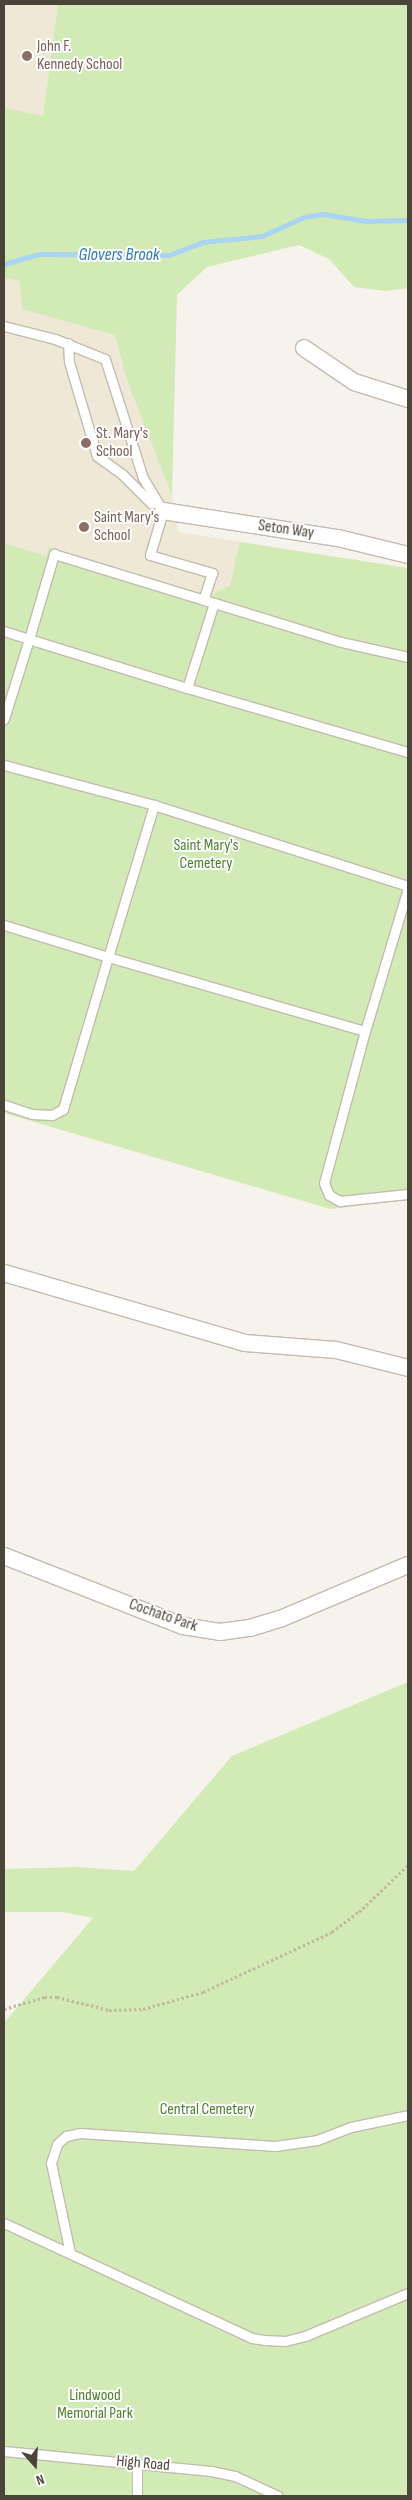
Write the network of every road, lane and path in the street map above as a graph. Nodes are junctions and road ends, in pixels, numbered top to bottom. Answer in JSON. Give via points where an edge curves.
{"nodes":[{"id":1,"x":4,"y":326,"type":"edge"},
{"id":2,"x":68,"y":344,"type":"junction"},
{"id":3,"x":304,"y":348,"type":"dead end"},
{"id":4,"x":408,"y":399,"type":"edge"},
{"id":5,"x":163,"y":512,"type":"junction"},
{"id":6,"x":408,"y":555,"type":"edge"},
{"id":7,"x":203,"y":600,"type":"junction"},
{"id":8,"x":214,"y":603,"type":"junction"},
{"id":9,"x":4,"y":631,"type":"edge"},
{"id":10,"x":29,"y":639,"type":"junction"},
{"id":11,"x":408,"y":657,"type":"edge"},
{"id":12,"x":187,"y":688,"type":"junction"},
{"id":13,"x":4,"y":719,"type":"edge"},
{"id":14,"x":408,"y":752,"type":"edge"},
{"id":15,"x":4,"y":765,"type":"edge"},
{"id":16,"x":154,"y":805,"type":"junction"},
{"id":17,"x":408,"y":887,"type":"edge"},
{"id":18,"x":4,"y":925,"type":"edge"},
{"id":19,"x":108,"y":957,"type":"junction"},
{"id":20,"x":365,"y":1031,"type":"junction"},
{"id":21,"x":4,"y":1105,"type":"edge"},
{"id":22,"x":408,"y":1194,"type":"edge"},
{"id":23,"x":4,"y":1273,"type":"edge"},
{"id":24,"x":408,"y":1368,"type":"edge"},
{"id":25,"x":4,"y":1556,"type":"edge"},
{"id":26,"x":408,"y":1565,"type":"edge"},
{"id":27,"x":408,"y":1865,"type":"edge"},
{"id":28,"x":4,"y":2009,"type":"edge"},
{"id":29,"x":408,"y":2115,"type":"edge"},
{"id":30,"x":4,"y":2222,"type":"edge"},
{"id":31,"x":70,"y":2254,"type":"junction"},
{"id":32,"x":408,"y":2293,"type":"edge"},
{"id":33,"x":4,"y":2451,"type":"edge"},
{"id":34,"x":137,"y":2464,"type":"junction"},
{"id":35,"x":136,"y":2496,"type":"edge"},
{"id":36,"x":278,"y":2496,"type":"edge"}],
"edges":[{"from":1,"to":2,"type":"lane"},
{"from":2,"to":5,"type":"lane","via":[[69,362],[97,456]]},
{"from":2,"to":5,"type":"lane","via":[[105,359],[108,364],[143,478]]},
{"from":3,"to":4,"type":"street","via":[[354,382]]},
{"from":5,"to":6,"type":"street","name":"Seton Way","via":[[326,536]]},
{"from":5,"to":7,"type":"lane","via":[[150,555],[212,573]]},
{"from":7,"to":8,"type":"lane"},
{"from":7,"to":10,"type":"lane","via":[[54,554]]},
{"from":8,"to":11,"type":"lane","via":[[342,642]]},
{"from":8,"to":12,"type":"lane"},
{"from":9,"to":10,"type":"lane"},
{"from":10,"to":12,"type":"lane"},
{"from":10,"to":13,"type":"lane"},
{"from":12,"to":14,"type":"lane"},
{"from":15,"to":16,"type":"lane"},
{"from":16,"to":17,"type":"lane"},
{"from":16,"to":19,"type":"lane"},
{"from":17,"to":20,"type":"lane"},
{"from":18,"to":19,"type":"lane"},
{"from":19,"to":20,"type":"lane"},
{"from":19,"to":21,"type":"lane","via":[[63,1109],[52,1115],[32,1114]]},
{"from":20,"to":22,"type":"lane","via":[[324,1186],[331,1197],[343,1201]]},
{"from":23,"to":24,"type":"street","via":[[239,1341],[336,1350]]},
{"from":25,"to":26,"type":"street","name":"Cochato Park","via":[[183,1626],[220,1632],[280,1619]]},
{"from":27,"to":28,"type":"path","via":[[359,1912],[332,1932],[203,1992],[143,2009],[110,2010],[51,1997]]},
{"from":29,"to":31,"type":"lane","via":[[351,2127],[317,2140],[275,2146],[80,2133],[66,2136],[57,2144],[51,2163]]},
{"from":30,"to":31,"type":"lane"},
{"from":31,"to":32,"type":"lane","via":[[252,2338],[264,2340],[285,2341],[305,2336]]},
{"from":33,"to":34,"type":"lane","name":"High Road"},
{"from":34,"to":35,"type":"lane"},
{"from":34,"to":36,"type":"lane","name":"High Road","via":[[219,2472]]}]}
